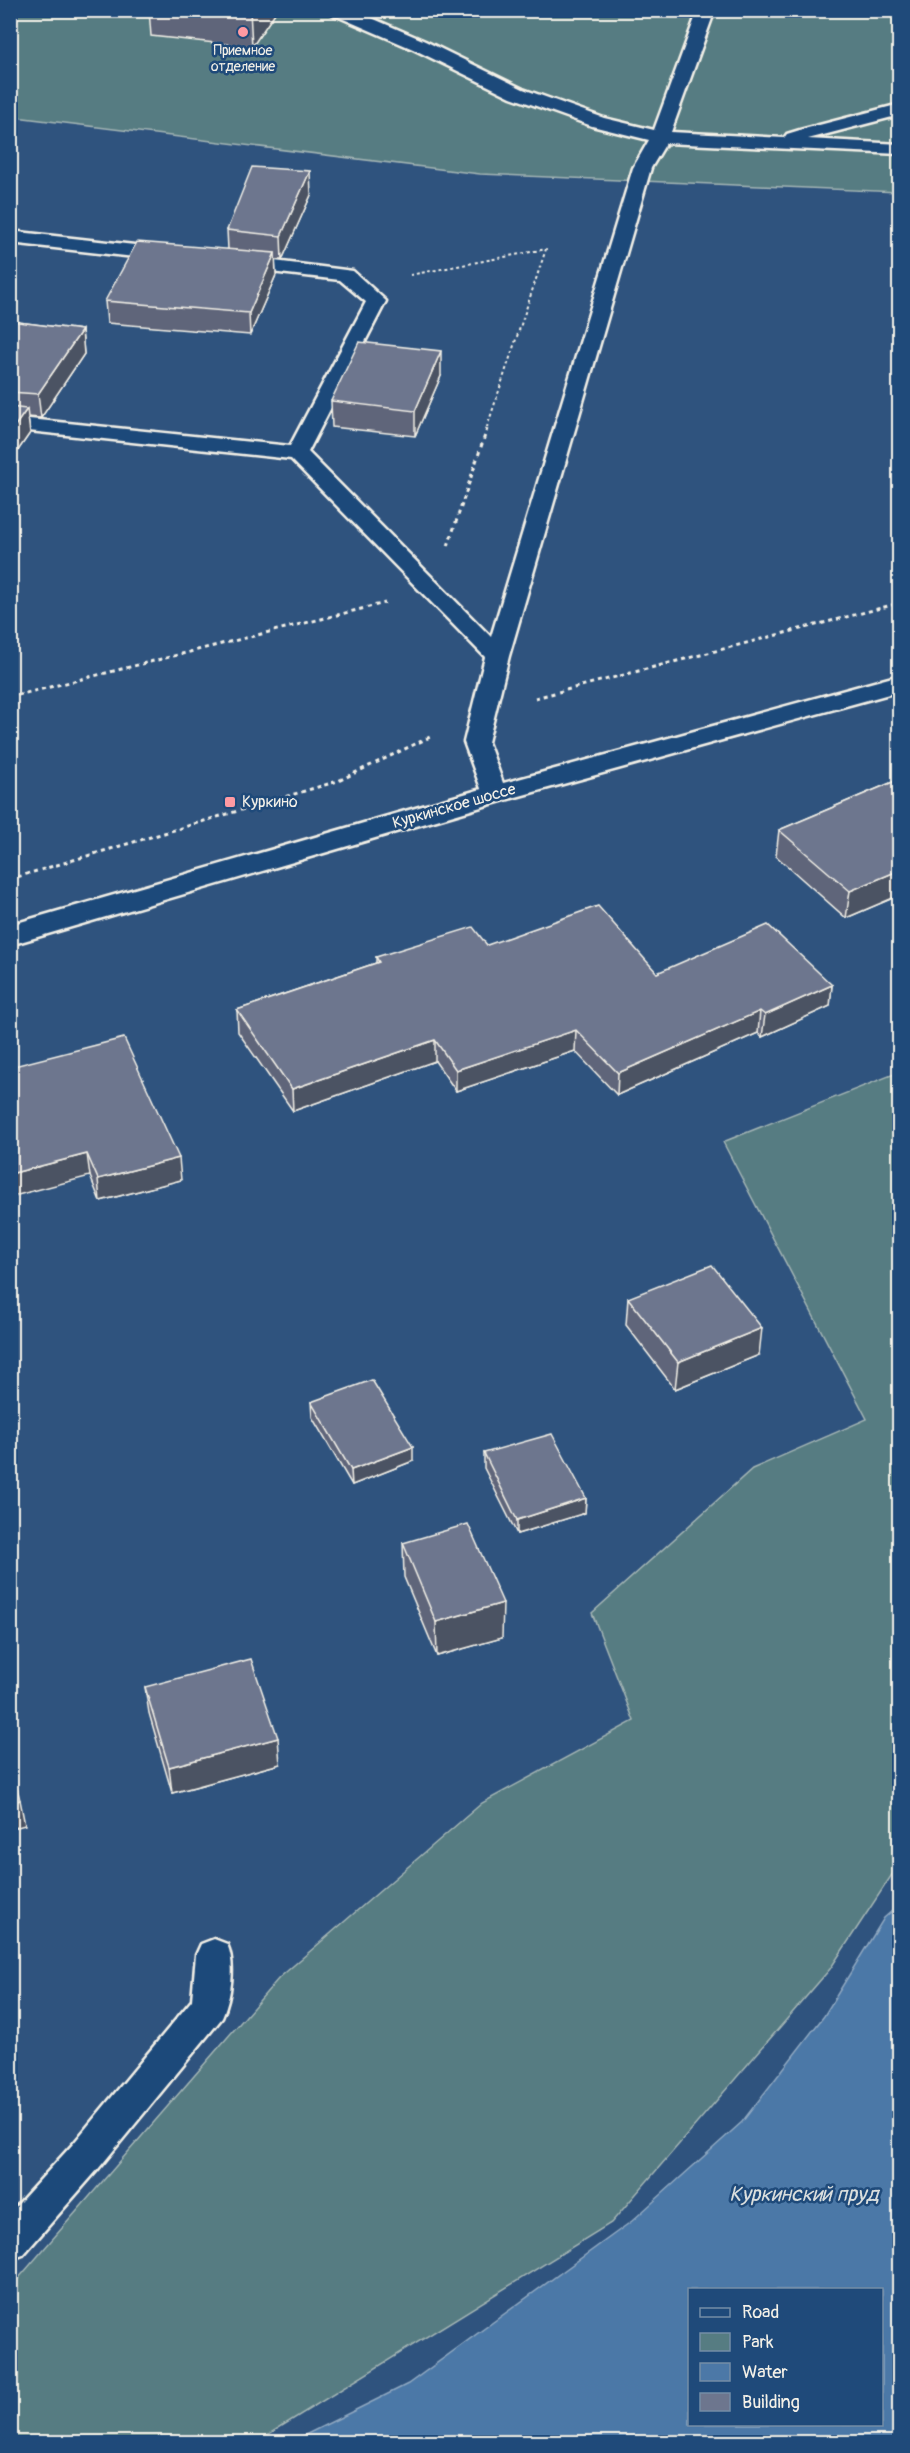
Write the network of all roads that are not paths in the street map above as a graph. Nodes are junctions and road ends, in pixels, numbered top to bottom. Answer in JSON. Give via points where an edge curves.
{"nodes":[{"id":1,"x":338,"y":10,"type":"edge"},
{"id":2,"x":707,"y":10,"type":"edge"},
{"id":3,"x":900,"y":109,"type":"edge"},
{"id":4,"x":660,"y":137,"type":"junction"},
{"id":5,"x":774,"y":144,"type":"junction"},
{"id":6,"x":900,"y":149,"type":"edge"},
{"id":7,"x":10,"y":237,"type":"edge"},
{"id":8,"x":184,"y":256,"type":"edge"},
{"id":9,"x":219,"y":260,"type":"edge"},
{"id":10,"x":10,"y":423,"type":"edge"},
{"id":11,"x":297,"y":453,"type":"junction"},
{"id":12,"x":497,"y":656,"type":"junction"},
{"id":13,"x":900,"y":683,"type":"edge"},
{"id":14,"x":495,"y":794,"type":"junction"},
{"id":15,"x":10,"y":935,"type":"edge"},
{"id":16,"x":214,"y":1955,"type":"dead end"},
{"id":17,"x":10,"y":2242,"type":"edge"}],
"edges":[{"from":1,"to":4,"type":"lane","via":[[517,93],[598,122]]},
{"from":2,"to":4,"type":"lane"},
{"from":3,"to":5,"type":"lane"},
{"from":4,"to":5,"type":"lane"},
{"from":4,"to":12,"type":"lane","via":[[642,168]]},
{"from":5,"to":6,"type":"lane"},
{"from":7,"to":8,"type":"lane"},
{"from":9,"to":11,"type":"lane","via":[[346,274],[376,301]]},
{"from":10,"to":11,"type":"lane"},
{"from":11,"to":12,"type":"lane"},
{"from":12,"to":14,"type":"lane","via":[[476,742]]},
{"from":13,"to":14,"type":"main road","name":"Куркинское шоссе"},
{"from":14,"to":15,"type":"main road","name":"Куркинское шоссе"},
{"from":16,"to":17,"type":"lane","via":[[209,2006]]}]}
